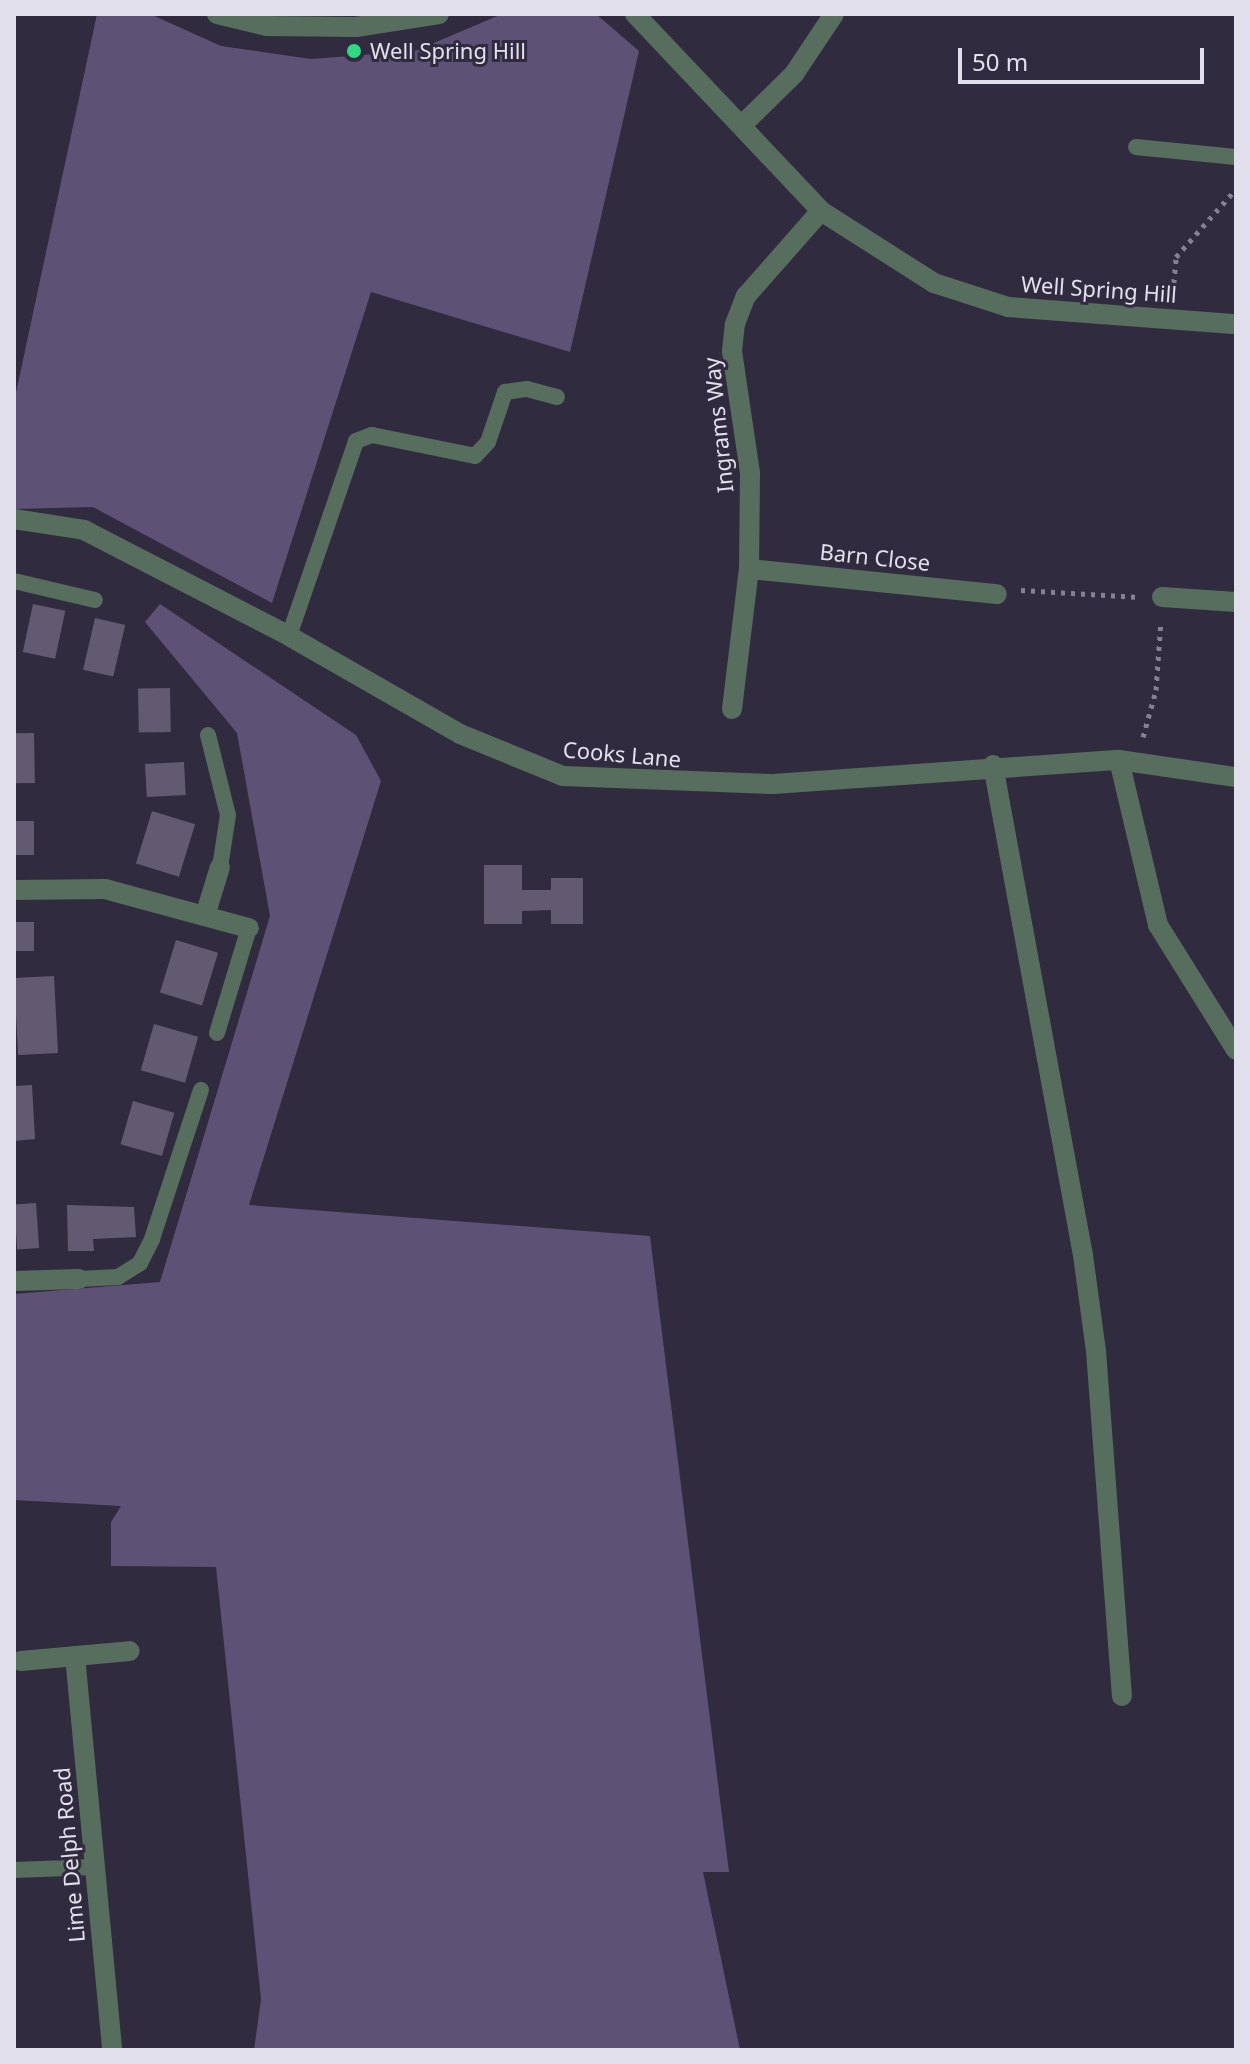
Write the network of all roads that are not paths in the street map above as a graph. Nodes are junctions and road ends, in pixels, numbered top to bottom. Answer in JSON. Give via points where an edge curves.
{"nodes":[{"id":1,"x":217,"y":14,"type":"edge"},
{"id":2,"x":439,"y":14,"type":"edge"},
{"id":3,"x":635,"y":14,"type":"edge"},
{"id":4,"x":834,"y":14,"type":"edge"},
{"id":5,"x":355,"y":20,"type":"edge"},
{"id":6,"x":742,"y":125,"type":"junction"},
{"id":7,"x":1136,"y":147,"type":"dead end"},
{"id":8,"x":1236,"y":157,"type":"edge"},
{"id":9,"x":821,"y":211,"type":"junction"},
{"id":10,"x":1236,"y":324,"type":"edge"},
{"id":11,"x":557,"y":397,"type":"dead end"},
{"id":12,"x":15,"y":524,"type":"edge"},
{"id":13,"x":749,"y":569,"type":"junction"},
{"id":14,"x":14,"y":581,"type":"edge"},
{"id":15,"x":997,"y":594,"type":"road end"},
{"id":16,"x":1162,"y":597,"type":"road end"},
{"id":17,"x":95,"y":600,"type":"dead end"},
{"id":18,"x":1236,"y":602,"type":"edge"},
{"id":19,"x":289,"y":636,"type":"junction"},
{"id":20,"x":732,"y":709,"type":"dead end"},
{"id":21,"x":208,"y":735,"type":"dead end"},
{"id":22,"x":1128,"y":761,"type":"junction"},
{"id":23,"x":993,"y":765,"type":"junction"},
{"id":24,"x":1236,"y":777,"type":"edge"},
{"id":25,"x":220,"y":867,"type":"joint"},
{"id":26,"x":14,"y":890,"type":"edge"},
{"id":27,"x":205,"y":916,"type":"junction"},
{"id":28,"x":249,"y":928,"type":"joint"},
{"id":29,"x":217,"y":1033,"type":"dead end"},
{"id":30,"x":1236,"y":1050,"type":"edge"},
{"id":31,"x":201,"y":1090,"type":"dead end"},
{"id":32,"x":79,"y":1279,"type":"joint"},
{"id":33,"x":14,"y":1281,"type":"edge"},
{"id":34,"x":130,"y":1651,"type":"dead end"},
{"id":35,"x":75,"y":1656,"type":"junction"},
{"id":36,"x":18,"y":1662,"type":"edge"},
{"id":37,"x":1122,"y":1696,"type":"dead end"},
{"id":38,"x":94,"y":1867,"type":"junction"},
{"id":39,"x":14,"y":1870,"type":"edge"},
{"id":40,"x":112,"y":2050,"type":"edge"}],
"edges":[{"from":1,"to":5,"type":"street","via":[[267,26]]},
{"from":2,"to":5,"type":"street"},
{"from":3,"to":6,"type":"street","name":"Well Spring Hill"},
{"from":4,"to":6,"type":"street","via":[[794,74]]},
{"from":6,"to":9,"type":"street","name":"Well Spring Hill"},
{"from":7,"to":8,"type":"lane"},
{"from":9,"to":10,"type":"street","name":"Well Spring Hill","via":[[934,283],[993,302]]},
{"from":9,"to":13,"type":"street","name":"Ingrams Way","via":[[746,296],[735,324],[732,351],[750,473]]},
{"from":11,"to":19,"type":"lane","via":[[527,389],[505,392],[488,442],[475,456],[372,435],[356,441]]},
{"from":12,"to":19,"type":"street","name":"Cooks Lane","via":[[84,530]]},
{"from":13,"to":15,"type":"street","name":"Barn Close"},
{"from":13,"to":20,"type":"street","name":"Ingrams Way"},
{"from":14,"to":17,"type":"lane"},
{"from":16,"to":18,"type":"street"},
{"from":19,"to":23,"type":"street","name":"Cooks Lane","via":[[460,734],[563,776],[773,784]]},
{"from":21,"to":25,"type":"lane","via":[[228,815]]},
{"from":22,"to":23,"type":"street","name":"Cooks Lane"},
{"from":22,"to":24,"type":"street","name":"Cooks Lane"},
{"from":22,"to":30,"type":"street","via":[[1158,925]]},
{"from":23,"to":37,"type":"street","via":[[1087,1283]]},
{"from":25,"to":27,"type":"street"},
{"from":26,"to":27,"type":"street","via":[[105,889]]},
{"from":27,"to":28,"type":"street"},
{"from":28,"to":29,"type":"lane"},
{"from":31,"to":32,"type":"lane","via":[[140,1263],[118,1277]]},
{"from":32,"to":33,"type":"street"},
{"from":34,"to":35,"type":"street"},
{"from":35,"to":36,"type":"street"},
{"from":35,"to":38,"type":"street","name":"Lime Delph Road"},
{"from":38,"to":39,"type":"lane"},
{"from":38,"to":40,"type":"street","name":"Lime Delph Road"}]}
